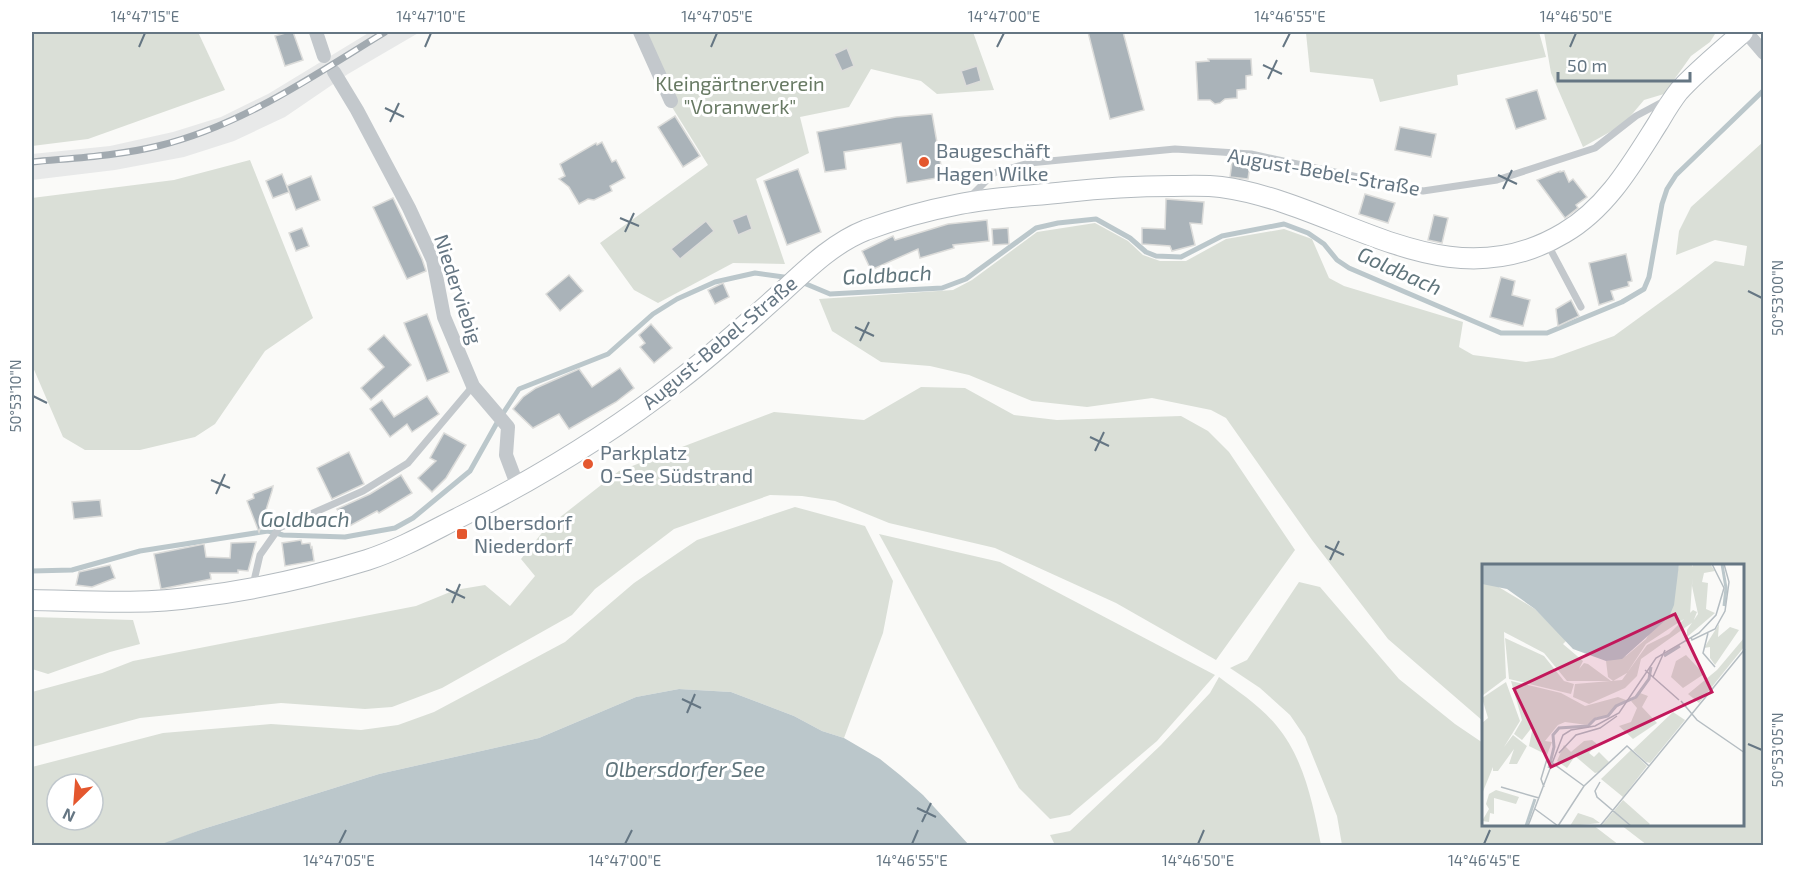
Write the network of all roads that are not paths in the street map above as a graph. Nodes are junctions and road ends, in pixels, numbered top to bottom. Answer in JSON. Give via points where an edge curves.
{"nodes":[{"id":1,"x":316,"y":32,"type":"edge"},
{"id":2,"x":640,"y":32,"type":"edge"},
{"id":3,"x":1744,"y":32,"type":"edge"},
{"id":4,"x":1764,"y":53,"type":"edge"},
{"id":5,"x":324,"y":56,"type":"dead end"},
{"id":6,"x":334,"y":72,"type":"dead end"},
{"id":7,"x":1677,"y":93,"type":"junction"},
{"id":8,"x":671,"y":101,"type":"dead end"},
{"id":9,"x":964,"y":203,"type":"junction"},
{"id":10,"x":1546,"y":243,"type":"junction"},
{"id":11,"x":1581,"y":308,"type":"dead end"},
{"id":12,"x":473,"y":386,"type":"junction"},
{"id":13,"x":518,"y":487,"type":"junction"},
{"id":14,"x":252,"y":588,"type":"junction"},
{"id":15,"x":32,"y":600,"type":"edge"}],
"edges":[{"from":1,"to":5,"type":"street"},
{"from":2,"to":8,"type":"street"},
{"from":3,"to":4,"type":"street"},
{"from":3,"to":7,"type":"street","name":"August-Bebel-Straße"},
{"from":6,"to":12,"type":"street","name":"Niederviebig","via":[[433,260],[444,317]]},
{"from":7,"to":9,"type":"lane","name":"August-Bebel-Straße","via":[[1636,116],[1595,148],[1486,181],[1423,191],[1251,154],[1175,149],[1029,163],[994,173]]},
{"from":7,"to":10,"type":"street","name":"August-Bebel-Straße","via":[[1607,197],[1588,217]]},
{"from":9,"to":10,"type":"street","name":"August-Bebel-Straße","via":[[1120,186],[1217,186],[1285,202],[1374,237],[1457,259],[1494,259]]},
{"from":9,"to":13,"type":"street","name":"August-Bebel-Straße","via":[[846,239],[676,383]]},
{"from":10,"to":11,"type":"lane"},
{"from":12,"to":13,"type":"street","name":"Niederviebig","via":[[508,427],[506,455]]},
{"from":12,"to":14,"type":"lane","via":[[408,463],[363,491],[279,528],[260,555]]},
{"from":13,"to":14,"type":"street","name":"August-Bebel-Straße","via":[[370,559]]},
{"from":14,"to":15,"type":"street","name":"August-Bebel-Straße","via":[[162,600]]}]}
